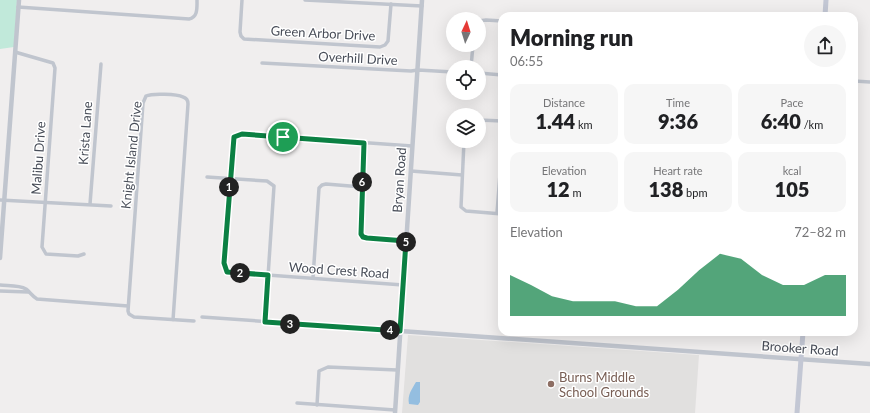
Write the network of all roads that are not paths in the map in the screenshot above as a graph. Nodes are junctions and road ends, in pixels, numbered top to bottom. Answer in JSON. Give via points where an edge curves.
{"nodes":[{"id":1,"x":19,"y":0,"type":"edge"},
{"id":2,"x":197,"y":0,"type":"edge"},
{"id":3,"x":242,"y":0,"type":"edge"},
{"id":4,"x":306,"y":0,"type":"edge"},
{"id":5,"x":422,"y":0,"type":"edge"},
{"id":6,"x":826,"y":0,"type":"edge"},
{"id":7,"x":327,"y":1,"type":"edge"},
{"id":8,"x":370,"y":2,"type":"edge"},
{"id":9,"x":391,"y":4,"type":"junction"},
{"id":10,"x":422,"y":6,"type":"junction"},
{"id":11,"x":18,"y":7,"type":"junction"},
{"id":12,"x":825,"y":12,"type":"edge"},
{"id":13,"x":486,"y":20,"type":"edge"},
{"id":14,"x":498,"y":21,"type":"edge"},
{"id":15,"x":15,"y":52,"type":"junction"},
{"id":16,"x":262,"y":63,"type":"dead end"},
{"id":17,"x":100,"y":64,"type":"dead end"},
{"id":18,"x":418,"y":70,"type":"junction"},
{"id":19,"x":446,"y":72,"type":"edge"},
{"id":20,"x":486,"y":74,"type":"edge"},
{"id":21,"x":498,"y":75,"type":"edge"},
{"id":22,"x":858,"y":81,"type":"edge"},
{"id":23,"x":870,"y":82,"type":"edge"},
{"id":24,"x":486,"y":120,"type":"edge"},
{"id":25,"x":498,"y":121,"type":"edge"},
{"id":26,"x":364,"y":143,"type":"junction"},
{"id":27,"x":412,"y":146,"type":"junction"},
{"id":28,"x":464,"y":148,"type":"edge"},
{"id":29,"x":410,"y":171,"type":"junction"},
{"id":30,"x":462,"y":175,"type":"junction"},
{"id":31,"x":207,"y":177,"type":"dead end"},
{"id":32,"x":230,"y":178,"type":"junction"},
{"id":33,"x":362,"y":187,"type":"junction"},
{"id":34,"x":2,"y":200,"type":"edge"},
{"id":35,"x":45,"y":201,"type":"junction"},
{"id":36,"x":90,"y":204,"type":"junction"},
{"id":37,"x":111,"y":206,"type":"dead end"},
{"id":38,"x":498,"y":214,"type":"edge"},
{"id":39,"x":406,"y":241,"type":"junction"},
{"id":40,"x":84,"y":254,"type":"dead end"},
{"id":41,"x":0,"y":258,"type":"edge"},
{"id":42,"x":268,"y":275,"type":"junction"},
{"id":43,"x":313,"y":278,"type":"junction"},
{"id":44,"x":0,"y":285,"type":"edge"},
{"id":45,"x":403,"y":285,"type":"junction"},
{"id":46,"x":0,"y":291,"type":"edge"},
{"id":47,"x":28,"y":292,"type":"junction"},
{"id":48,"x":128,"y":306,"type":"junction"},
{"id":49,"x":202,"y":317,"type":"dead end"},
{"id":50,"x":173,"y":320,"type":"junction"},
{"id":51,"x":194,"y":321,"type":"dead end"},
{"id":52,"x":265,"y":322,"type":"junction"},
{"id":53,"x":400,"y":331,"type":"junction"},
{"id":54,"x":803,"y":336,"type":"edge"},
{"id":55,"x":801,"y":359,"type":"junction"},
{"id":56,"x":870,"y":364,"type":"edge"},
{"id":57,"x":397,"y":370,"type":"junction"},
{"id":58,"x":297,"y":403,"type":"dead end"},
{"id":59,"x":317,"y":405,"type":"junction"},
{"id":60,"x":395,"y":412,"type":"edge"},
{"id":61,"x":798,"y":413,"type":"edge"}],
"edges":[{"from":1,"to":11,"type":"street"},
{"from":2,"to":11,"type":"street","via":[[196,14],[189,20]]},
{"from":3,"to":9,"type":"street","name":"Green Arbor Drive","via":[[240,32],[242,37],[248,40],[383,46],[388,41]]},
{"from":4,"to":7,"type":"street"},
{"from":5,"to":10,"type":"street","name":"Bryan Road"},
{"from":6,"to":12,"type":"main road"},
{"from":7,"to":8,"type":"street"},
{"from":8,"to":9,"type":"street"},
{"from":9,"to":10,"type":"street"},
{"from":10,"to":18,"type":"street","name":"Bryan Road"},
{"from":11,"to":15,"type":"street"},
{"from":13,"to":14,"type":"street"},
{"from":15,"to":34,"type":"street"},
{"from":15,"to":35,"type":"street","name":"Malibu Drive","via":[[53,63],[55,68]]},
{"from":16,"to":18,"type":"street","name":"Overhill Drive"},
{"from":17,"to":36,"type":"street","name":"Krista Lane"},
{"from":18,"to":19,"type":"street","name":"Overhill Drive"},
{"from":18,"to":27,"type":"street","name":"Bryan Road"},
{"from":20,"to":21,"type":"street"},
{"from":22,"to":23,"type":"street"},
{"from":24,"to":25,"type":"street"},
{"from":26,"to":27,"type":"street"},
{"from":26,"to":32,"type":"street","via":[[242,134],[234,137]]},
{"from":26,"to":33,"type":"street"},
{"from":27,"to":29,"type":"street","name":"Bryan Road"},
{"from":28,"to":30,"type":"street"},
{"from":29,"to":30,"type":"street"},
{"from":29,"to":39,"type":"street","name":"Bryan Road"},
{"from":30,"to":38,"type":"street","via":[[462,209]]},
{"from":31,"to":32,"type":"street"},
{"from":32,"to":42,"type":"street","via":[[268,182],[274,186]]},
{"from":32,"to":42,"type":"street","name":"Wood Crest Road","via":[[224,263],[227,272]]},
{"from":33,"to":39,"type":"street","via":[[362,236]]},
{"from":33,"to":43,"type":"street","via":[[326,184],[319,188]]},
{"from":34,"to":35,"type":"street"},
{"from":34,"to":41,"type":"street"},
{"from":35,"to":36,"type":"street"},
{"from":35,"to":40,"type":"street","name":"Malibu Drive","via":[[42,247],[46,254]]},
{"from":36,"to":37,"type":"street"},
{"from":39,"to":45,"type":"street","name":"Bryan Road"},
{"from":42,"to":43,"type":"street","name":"Wood Crest Road"},
{"from":42,"to":52,"type":"street"},
{"from":43,"to":45,"type":"street","name":"Wood Crest Road"},
{"from":44,"to":47,"type":"street","via":[[17,286]]},
{"from":45,"to":53,"type":"street","name":"Bryan Road"},
{"from":46,"to":47,"type":"street"},
{"from":47,"to":48,"type":"street","via":[[37,299]]},
{"from":48,"to":50,"type":"street","via":[[129,314],[134,317]]},
{"from":48,"to":50,"type":"street","name":"Knight Island Drive","via":[[145,98],[152,94],[182,96],[187,99],[188,104]]},
{"from":49,"to":52,"type":"street","name":"Brooker Road"},
{"from":50,"to":51,"type":"street"},
{"from":52,"to":53,"type":"street","name":"Brooker Road"},
{"from":53,"to":55,"type":"street","name":"Brooker Road"},
{"from":53,"to":57,"type":"street","name":"Bryan Road"},
{"from":54,"to":55,"type":"main road"},
{"from":55,"to":56,"type":"street","name":"Brooker Road"},
{"from":55,"to":61,"type":"main road"},
{"from":57,"to":59,"type":"street","via":[[328,366],[319,372]]},
{"from":57,"to":60,"type":"street","name":"Bryan Road"},
{"from":58,"to":59,"type":"street"},
{"from":59,"to":60,"type":"street"}]}
